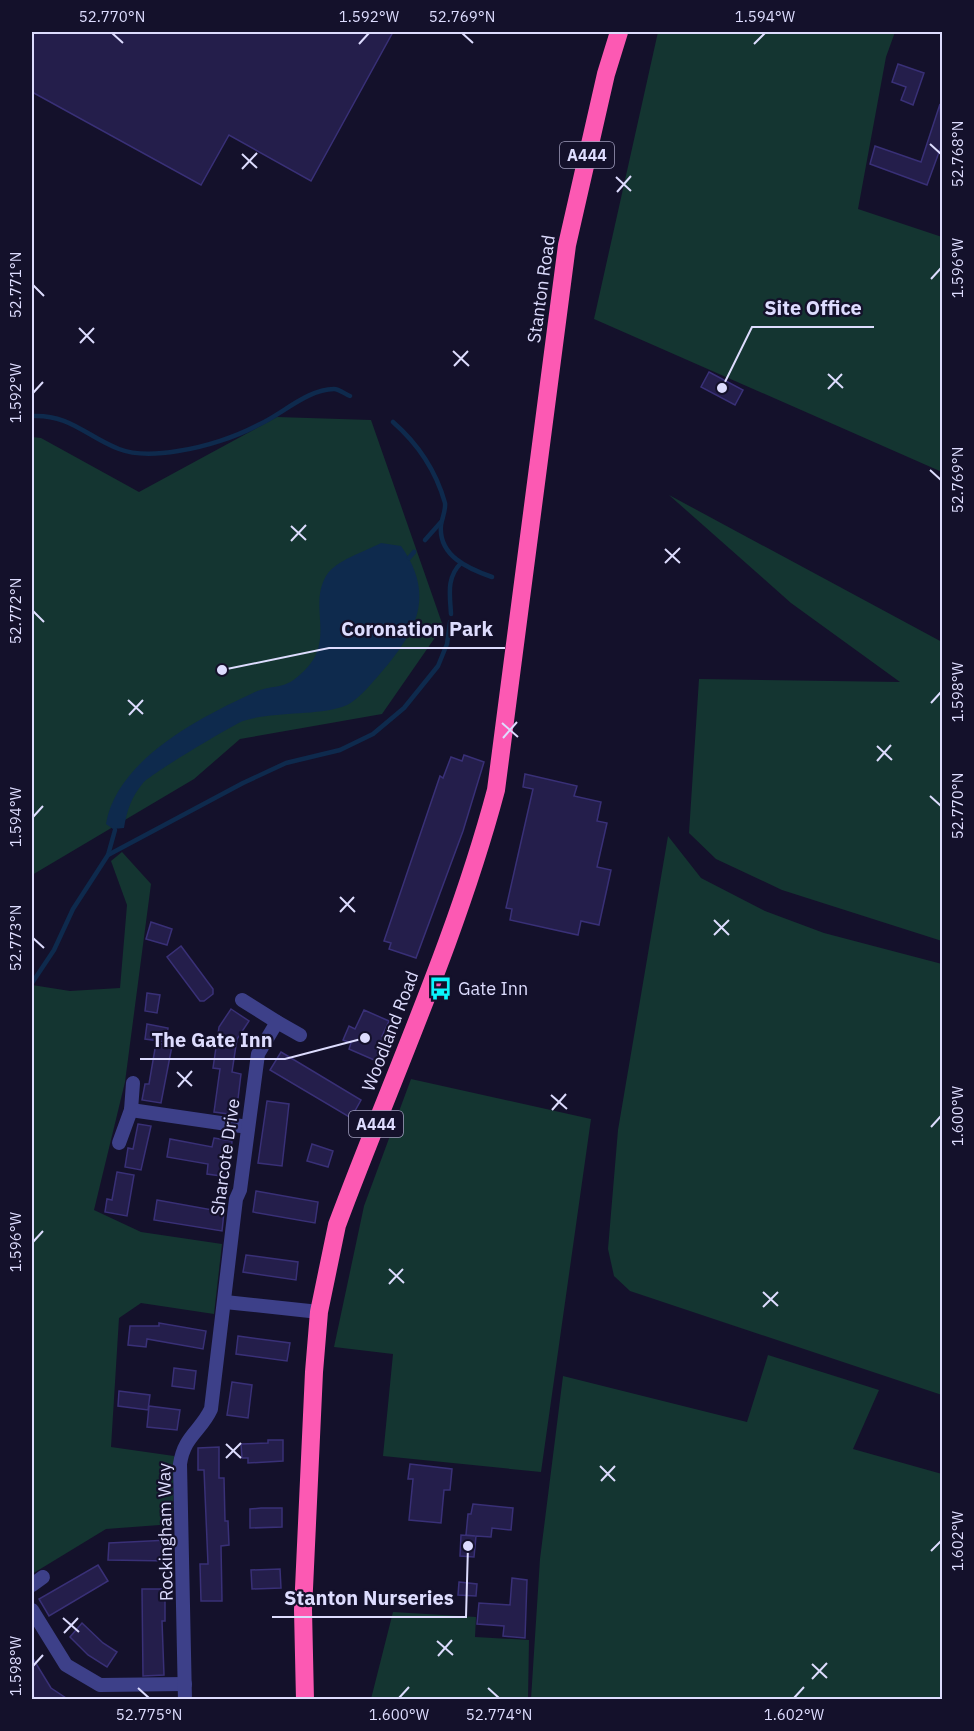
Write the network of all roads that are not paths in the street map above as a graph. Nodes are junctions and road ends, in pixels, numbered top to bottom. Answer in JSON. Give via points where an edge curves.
{"nodes":[{"id":1,"x":619,"y":32,"type":"edge"},
{"id":2,"x":527,"y":558,"type":"joint"},
{"id":3,"x":242,"y":1000,"type":"dead end"},
{"id":4,"x":277,"y":1022,"type":"junction"},
{"id":5,"x":300,"y":1035,"type":"dead end"},
{"id":6,"x":133,"y":1083,"type":"dead end"},
{"id":7,"x":131,"y":1110,"type":"junction"},
{"id":8,"x":248,"y":1127,"type":"junction"},
{"id":9,"x":119,"y":1143,"type":"dead end"},
{"id":10,"x":225,"y":1302,"type":"junction"},
{"id":11,"x":319,"y":1312,"type":"junction"},
{"id":12,"x":32,"y":1610,"type":"edge"},
{"id":13,"x":185,"y":1683,"type":"junction"},
{"id":14,"x":185,"y":1700,"type":"edge"},
{"id":15,"x":305,"y":1700,"type":"edge"}],
"edges":[{"from":1,"to":2,"type":"highway","name":"Stanton Road","number":"A444","via":[[567,245]]},
{"from":2,"to":11,"type":"highway","name":"Woodland Road","number":"A444","via":[[496,790],[480,851],[337,1225]]},
{"from":3,"to":4,"type":"street"},
{"from":4,"to":5,"type":"street"},
{"from":4,"to":8,"type":"street","name":"Sharcote Drive","via":[[258,1054]]},
{"from":6,"to":7,"type":"street"},
{"from":7,"to":8,"type":"street"},
{"from":7,"to":9,"type":"street"},
{"from":8,"to":10,"type":"street","name":"Sharcote Drive"},
{"from":10,"to":11,"type":"street"},
{"from":10,"to":13,"type":"street","name":"Rockingham Way","via":[[211,1409],[185,1443],[180,1464]]},
{"from":11,"to":15,"type":"highway","name":"Woodland Road","number":"A444","via":[[303,1610]]},
{"from":12,"to":13,"type":"street","via":[[66,1665],[93,1682],[113,1686]]},
{"from":13,"to":14,"type":"street","name":"Rockingham Way"}]}
